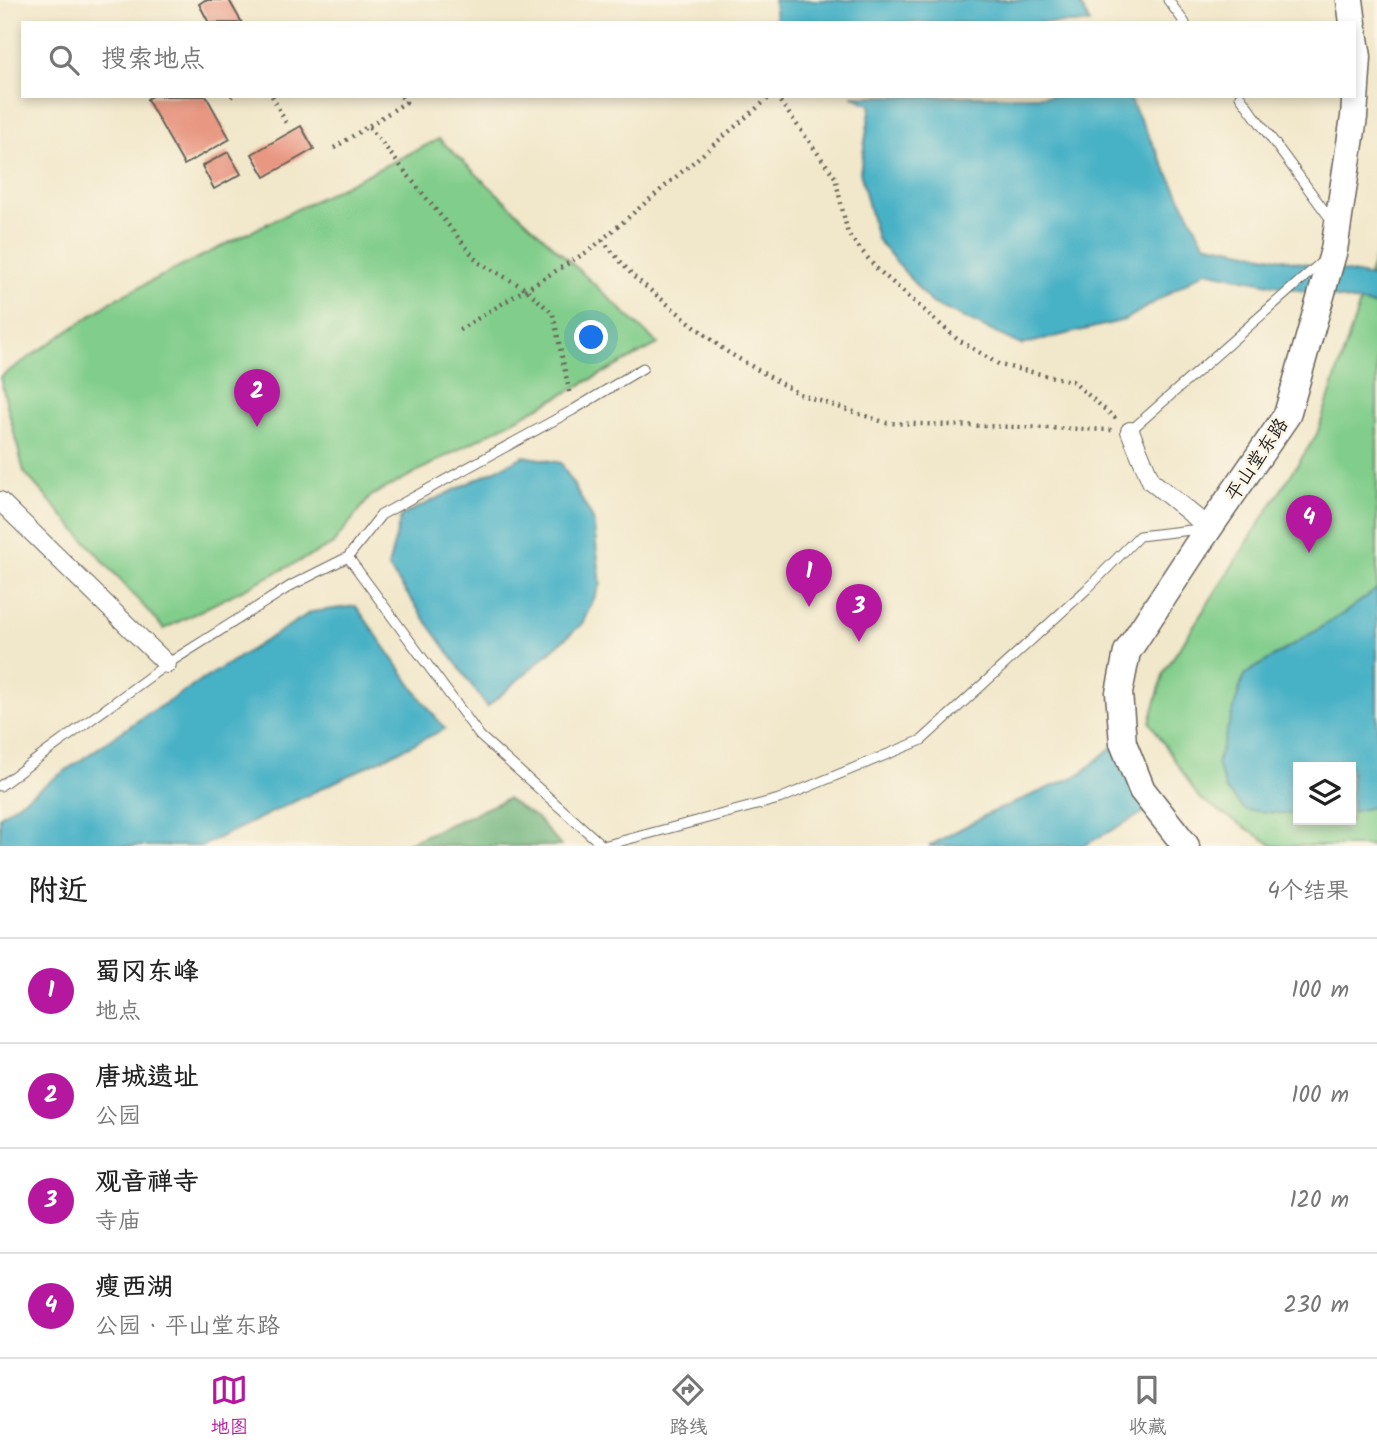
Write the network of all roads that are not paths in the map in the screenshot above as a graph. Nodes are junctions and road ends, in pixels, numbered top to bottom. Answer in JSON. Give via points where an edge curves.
{"nodes":[{"id":1,"x":1168,"y":0,"type":"edge"},
{"id":2,"x":1350,"y":0,"type":"edge"},
{"id":3,"x":1184,"y":21,"type":"edge"},
{"id":4,"x":1353,"y":21,"type":"edge"},
{"id":5,"x":1356,"y":44,"type":"edge"},
{"id":6,"x":1356,"y":87,"type":"edge"},
{"id":7,"x":1241,"y":98,"type":"edge"},
{"id":8,"x":1355,"y":98,"type":"edge"},
{"id":9,"x":1336,"y":239,"type":"junction"},
{"id":10,"x":643,"y":368,"type":"dead end"},
{"id":11,"x":1130,"y":430,"type":"joint"},
{"id":12,"x":0,"y":501,"type":"edge"},
{"id":13,"x":1209,"y":528,"type":"junction"},
{"id":14,"x":348,"y":557,"type":"junction"},
{"id":15,"x":167,"y":664,"type":"junction"},
{"id":16,"x":0,"y":786,"type":"edge"},
{"id":17,"x":1186,"y":846,"type":"edge"}],
"edges":[{"from":1,"to":3,"type":"lane"},
{"from":2,"to":4,"type":"street"},
{"from":5,"to":6,"type":"street","name":"平山堂东路"},
{"from":7,"to":9,"type":"lane"},
{"from":8,"to":9,"type":"street","name":"平山堂东路"},
{"from":9,"to":11,"type":"lane"},
{"from":9,"to":13,"type":"street","name":"平山堂东路","via":[[1287,415]]},
{"from":10,"to":14,"type":"lane","via":[[381,515]]},
{"from":11,"to":13,"type":"street","via":[[1151,481]]},
{"from":12,"to":15,"type":"street"},
{"from":13,"to":14,"type":"lane","via":[[1139,536],[922,740],[779,799],[603,846],[480,736]]},
{"from":13,"to":17,"type":"street","name":"平山堂东路","via":[[1127,652],[1119,693],[1123,743],[1142,790]]},
{"from":14,"to":15,"type":"lane","via":[[292,585]]},
{"from":15,"to":16,"type":"lane"}]}
